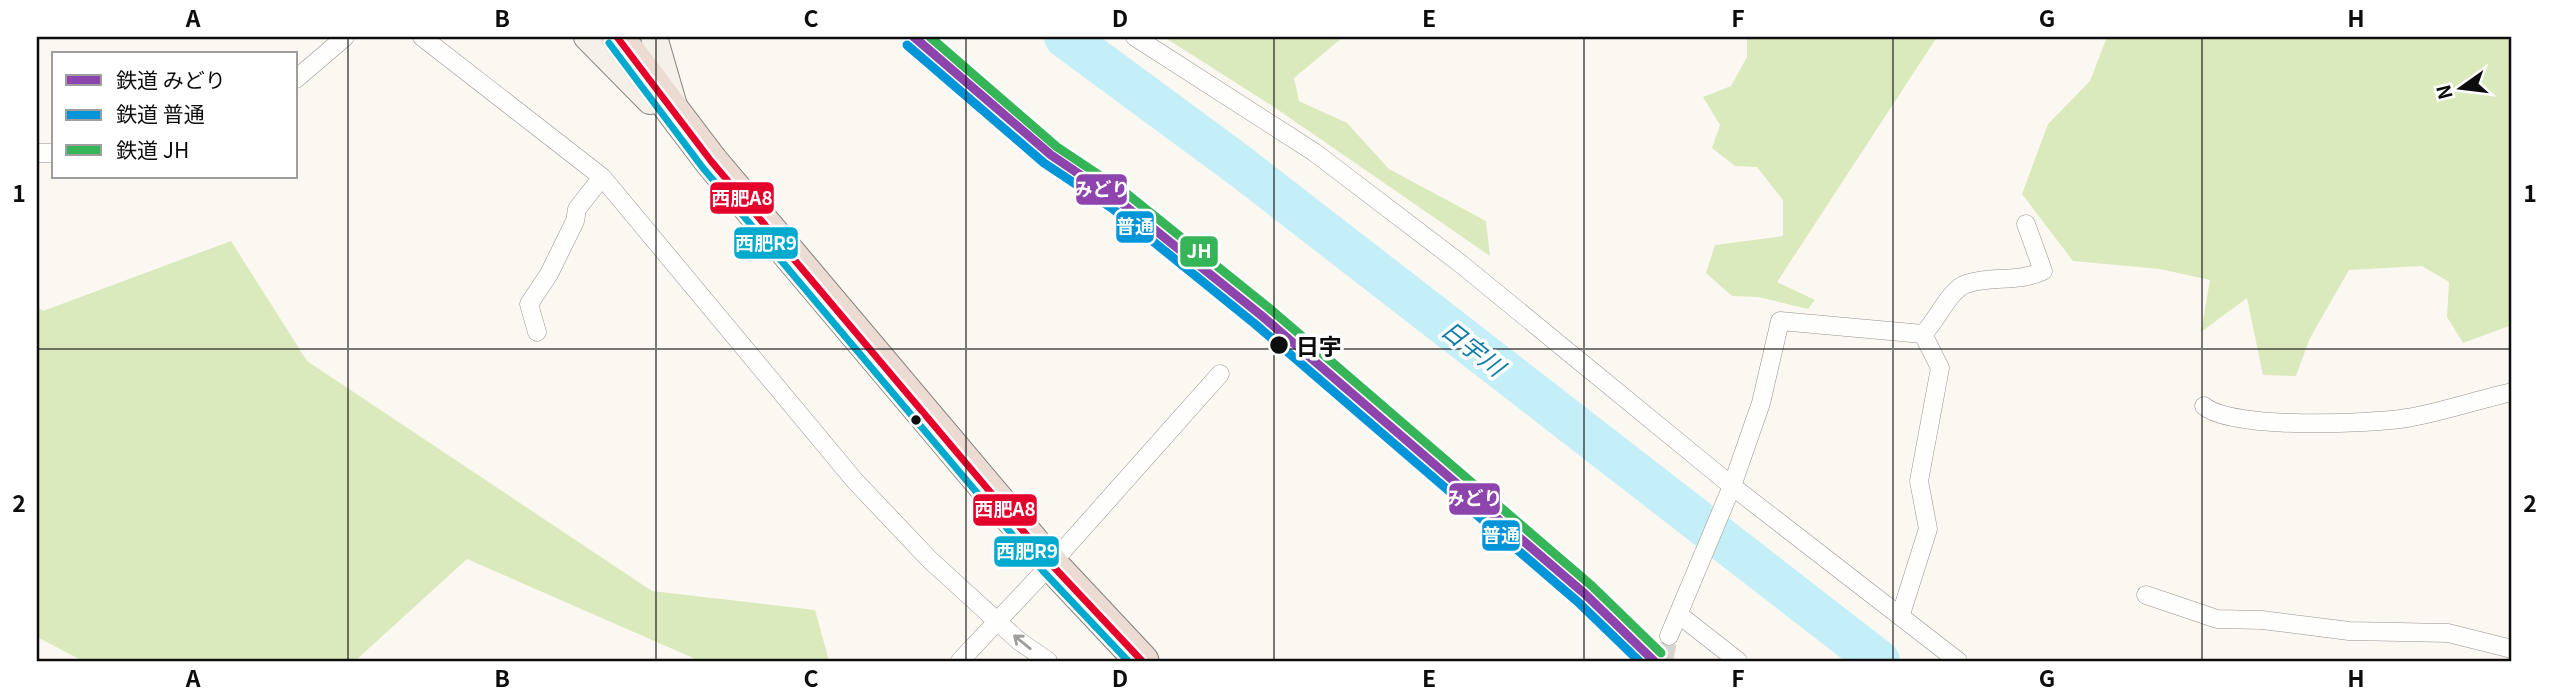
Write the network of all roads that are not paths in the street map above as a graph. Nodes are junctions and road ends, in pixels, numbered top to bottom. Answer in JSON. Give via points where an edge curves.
{"nodes":[{"id":1,"x":345,"y":37,"type":"edge"},
{"id":2,"x":422,"y":37,"type":"edge"},
{"id":3,"x":587,"y":37,"type":"edge"},
{"id":4,"x":617,"y":37,"type":"edge"},
{"id":5,"x":654,"y":37,"type":"edge"},
{"id":6,"x":1135,"y":37,"type":"edge"},
{"id":7,"x":298,"y":77,"type":"edge"},
{"id":8,"x":677,"y":116,"type":"junction"},
{"id":9,"x":710,"y":162,"type":"junction"},
{"id":10,"x":602,"y":177,"type":"junction"},
{"id":11,"x":2026,"y":224,"type":"dead end"},
{"id":12,"x":537,"y":332,"type":"dead end"},
{"id":13,"x":1923,"y":334,"type":"junction"},
{"id":14,"x":1220,"y":374,"type":"dead end"},
{"id":15,"x":2512,"y":391,"type":"edge"},
{"id":16,"x":2204,"y":407,"type":"dead end"},
{"id":17,"x":1732,"y":486,"type":"junction"},
{"id":18,"x":1051,"y":564,"type":"junction"},
{"id":19,"x":2146,"y":595,"type":"dead end"},
{"id":20,"x":1678,"y":614,"type":"junction"},
{"id":21,"x":1901,"y":614,"type":"junction"},
{"id":22,"x":998,"y":620,"type":"junction"},
{"id":23,"x":1669,"y":636,"type":"tunnel mouth"},
{"id":24,"x":2512,"y":649,"type":"edge"},
{"id":25,"x":960,"y":661,"type":"edge"},
{"id":26,"x":1048,"y":661,"type":"edge"},
{"id":27,"x":1142,"y":661,"type":"edge"},
{"id":28,"x":1738,"y":661,"type":"edge"},
{"id":29,"x":1958,"y":661,"type":"edge"}],
"edges":[{"from":1,"to":7,"type":"street"},
{"from":2,"to":10,"type":"street"},
{"from":3,"to":9,"type":"street"},
{"from":4,"to":8,"type":"highway"},
{"from":5,"to":8,"type":"street"},
{"from":6,"to":17,"type":"street","via":[[1314,152],[1461,264]]},
{"from":8,"to":9,"type":"highway"},
{"from":9,"to":18,"type":"highway"},
{"from":10,"to":12,"type":"street","via":[[577,209],[549,274],[529,304]]},
{"from":10,"to":22,"type":"street","via":[[855,481],[930,560]]},
{"from":11,"to":13,"type":"street","via":[[2043,271],[2027,278],[1964,284]]},
{"from":13,"to":17,"type":"street","via":[[1780,321],[1761,404]]},
{"from":13,"to":21,"type":"street","via":[[1940,368],[1919,481],[1928,529]]},
{"from":14,"to":18,"type":"street"},
{"from":15,"to":16,"type":"street","via":[[2406,418],[2342,422],[2239,419]]},
{"from":17,"to":20,"type":"street"},
{"from":17,"to":21,"type":"street"},
{"from":18,"to":22,"type":"street"},
{"from":18,"to":27,"type":"highway"},
{"from":19,"to":24,"type":"street","via":[[2217,619],[2349,631],[2448,633]]},
{"from":20,"to":23,"type":"street"},
{"from":20,"to":28,"type":"street"},
{"from":21,"to":29,"type":"street"},
{"from":22,"to":25,"type":"street"},
{"from":26,"to":22,"type":"street","one_way":true}]}
